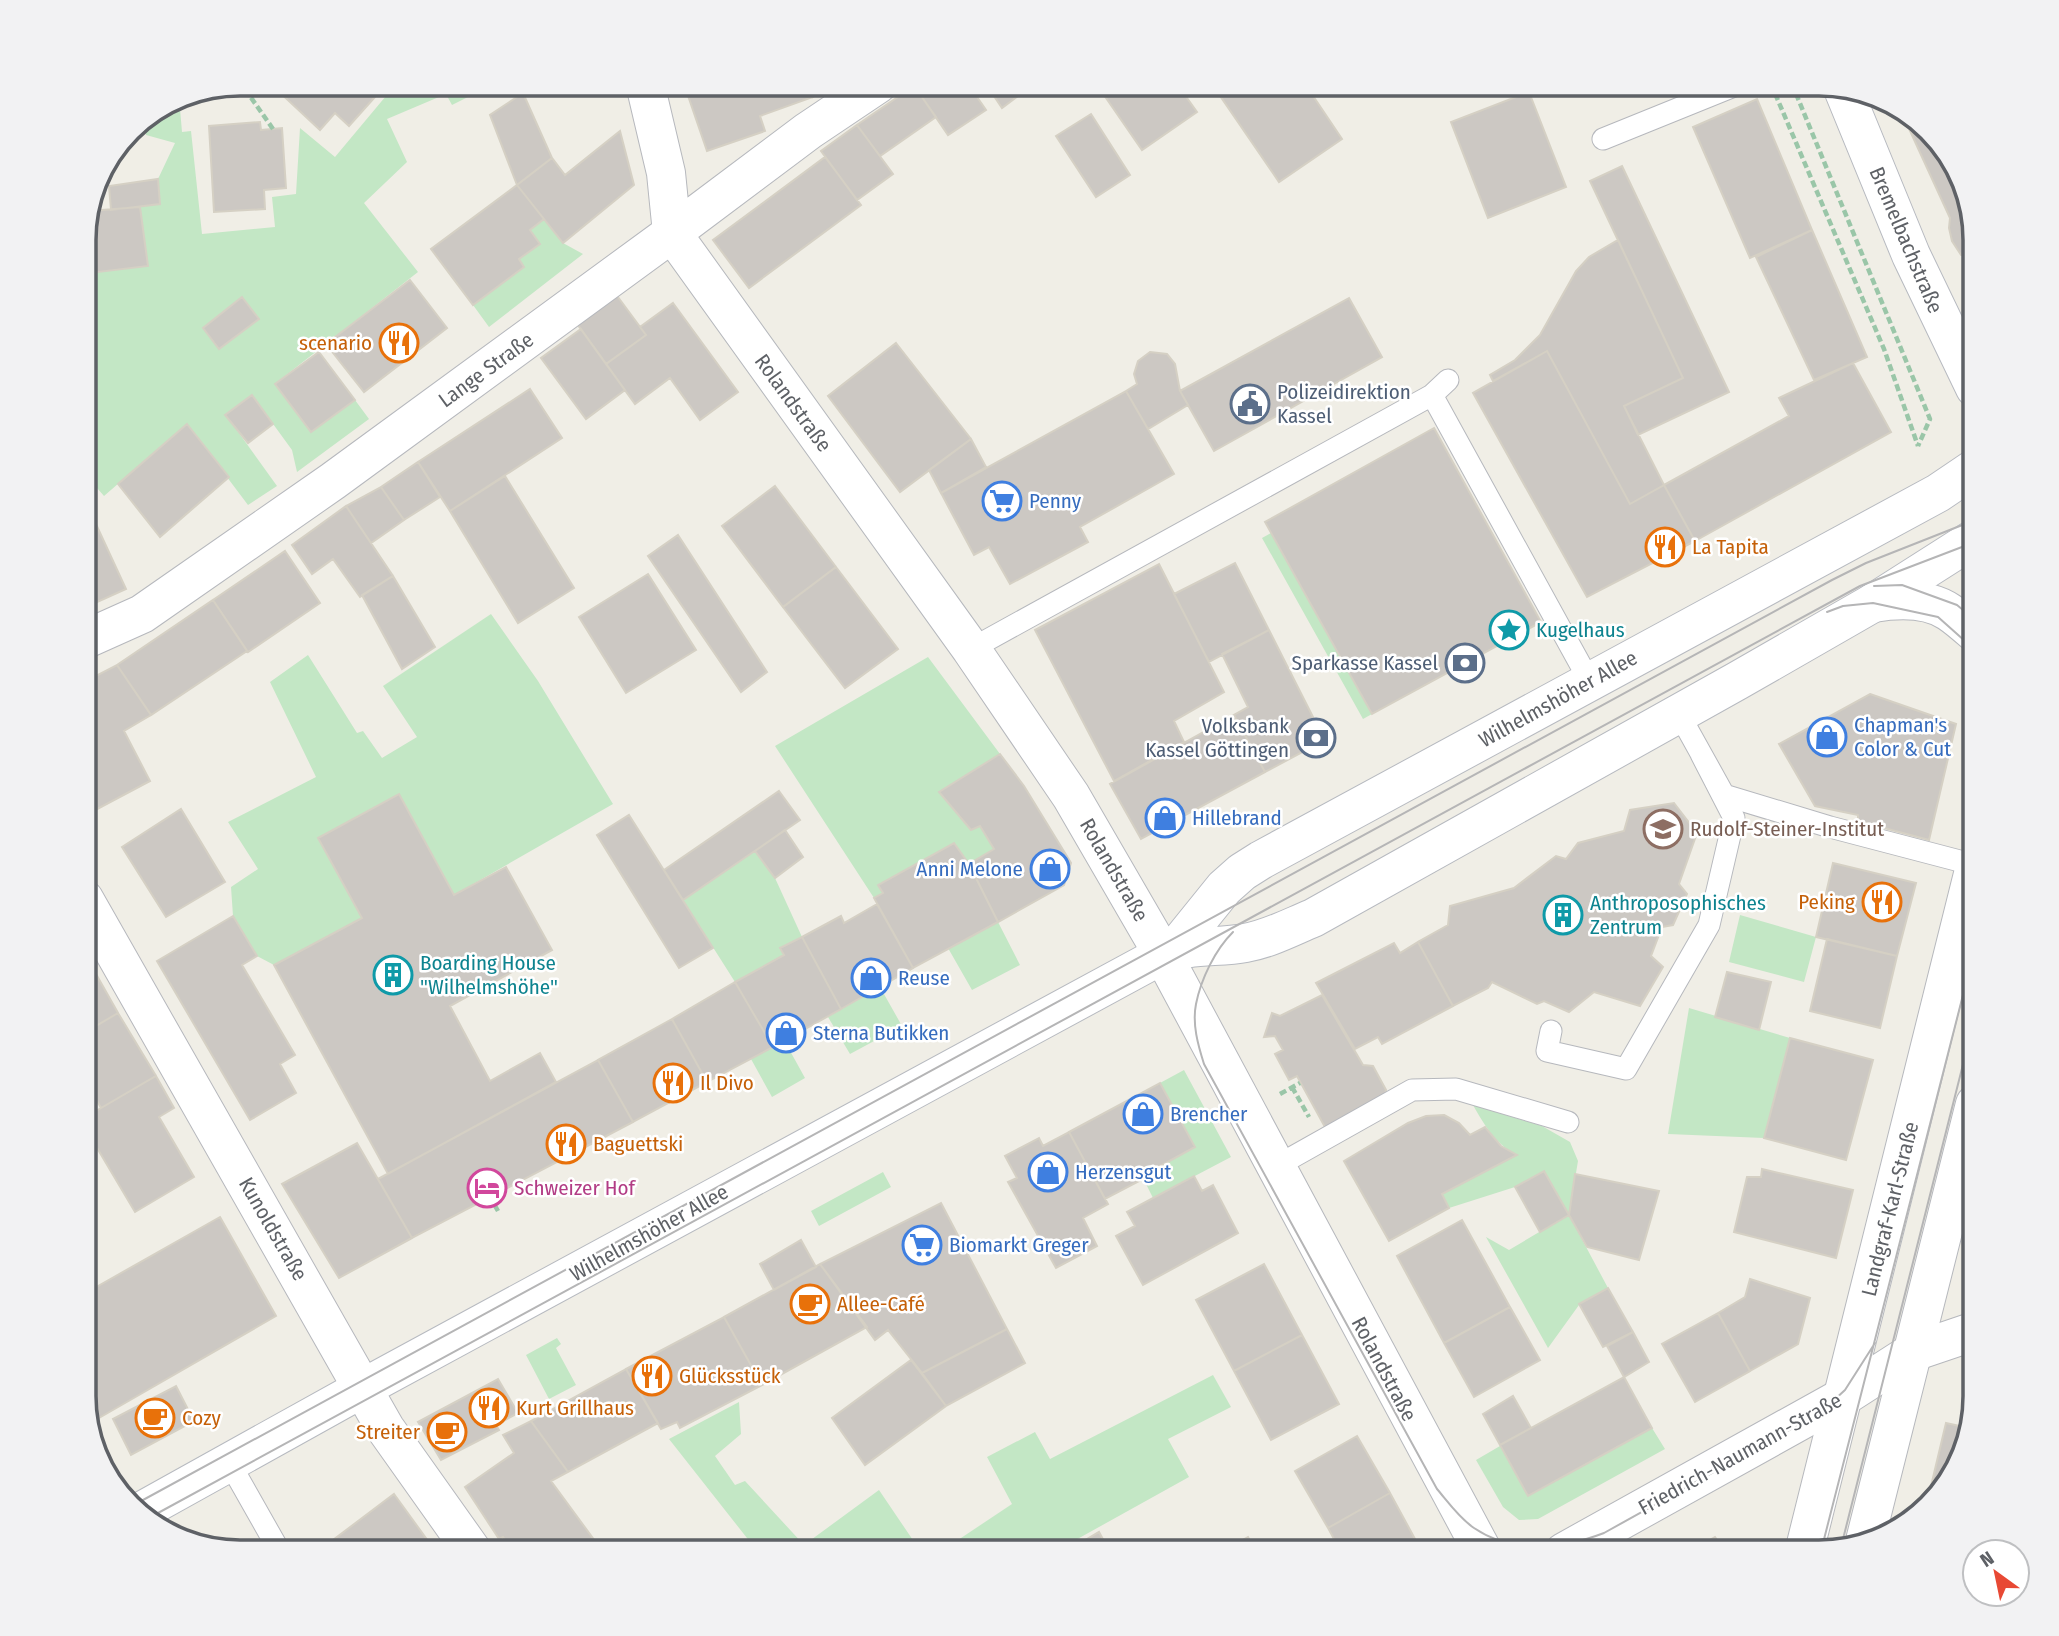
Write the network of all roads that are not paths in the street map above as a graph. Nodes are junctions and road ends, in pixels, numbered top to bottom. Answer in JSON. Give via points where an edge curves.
{"nodes":[{"id":1,"x":648,"y":96,"type":"edge"},
{"id":2,"x":860,"y":96,"type":"edge"},
{"id":3,"x":1709,"y":96,"type":"edge"},
{"id":4,"x":1852,"y":100,"type":"edge"},
{"id":5,"x":1603,"y":139,"type":"dead end"},
{"id":6,"x":672,"y":233,"type":"junction"},
{"id":7,"x":1963,"y":363,"type":"edge"},
{"id":8,"x":1448,"y":380,"type":"dead end"},
{"id":9,"x":1432,"y":395,"type":"junction"},
{"id":10,"x":1963,"y":476,"type":"edge"},
{"id":11,"x":1963,"y":546,"type":"edge"},
{"id":12,"x":1873,"y":603,"type":"junction"},
{"id":13,"x":1963,"y":623,"type":"edge"},
{"id":14,"x":97,"y":634,"type":"edge"},
{"id":15,"x":971,"y":649,"type":"junction"},
{"id":16,"x":1590,"y":682,"type":"junction"},
{"id":17,"x":1679,"y":714,"type":"junction"},
{"id":18,"x":1701,"y":754,"type":"junction"},
{"id":19,"x":1963,"y":862,"type":"edge"},
{"id":20,"x":1963,"y":913,"type":"edge"},
{"id":21,"x":97,"y":922,"type":"edge"},
{"id":22,"x":1162,"y":955,"type":"junction"},
{"id":23,"x":1551,"y":1031,"type":"dead end"},
{"id":24,"x":1568,"y":1122,"type":"dead end"},
{"id":25,"x":1963,"y":1152,"type":"edge"},
{"id":26,"x":1275,"y":1167,"type":"junction"},
{"id":27,"x":1963,"y":1335,"type":"edge"},
{"id":28,"x":1913,"y":1352,"type":"junction"},
{"id":29,"x":363,"y":1388,"type":"junction"},
{"id":30,"x":1843,"y":1397,"type":"junction"},
{"id":31,"x":229,"y":1462,"type":"junction"},
{"id":32,"x":149,"y":1507,"type":"edge"},
{"id":33,"x":1866,"y":1532,"type":"edge"},
{"id":34,"x":273,"y":1540,"type":"edge"},
{"id":35,"x":464,"y":1540,"type":"edge"},
{"id":36,"x":1477,"y":1540,"type":"edge"},
{"id":37,"x":1586,"y":1540,"type":"edge"},
{"id":38,"x":1807,"y":1540,"type":"edge"}],
"edges":[{"from":1,"to":6,"type":"street","via":[[666,173]]},
{"from":2,"to":6,"type":"street","name":"Lange Straße"},
{"from":3,"to":5,"type":"lane"},
{"from":4,"to":7,"type":"street","name":"Bremelbachstraße","via":[[1911,255]]},
{"from":6,"to":14,"type":"street","name":"Lange Straße","via":[[178,590],[142,614]]},
{"from":6,"to":15,"type":"street","name":"Rolandstraße"},
{"from":8,"to":9,"type":"lane"},
{"from":9,"to":15,"type":"lane"},
{"from":9,"to":16,"type":"lane"},
{"from":10,"to":16,"type":"street","name":"Wilhelmshöher Allee"},
{"from":11,"to":12,"type":"street","name":"Wilhelmshöher Allee"},
{"from":12,"to":13,"type":"street","via":[[1909,601],[1934,606]]},
{"from":12,"to":17,"type":"street","name":"Wilhelmshöher Allee"},
{"from":15,"to":22,"type":"street","name":"Rolandstraße","via":[[1071,796]]},
{"from":16,"to":22,"type":"street","name":"Wilhelmshöher Allee","via":[[1242,872],[1213,899],[1182,940]]},
{"from":17,"to":18,"type":"lane"},
{"from":17,"to":22,"type":"street","name":"Wilhelmshöher Allee","via":[[1313,918],[1244,944],[1193,947]]},
{"from":18,"to":19,"type":"lane","via":[[1724,795]]},
{"from":18,"to":23,"type":"lane","via":[[1734,818],[1709,925],[1626,1069],[1547,1051]]},
{"from":20,"to":30,"type":"street","name":"Landgraf-Karl-Straße"},
{"from":21,"to":29,"type":"street","name":"Kunoldstraße"},
{"from":22,"to":26,"type":"street","name":"Rolandstraße"},
{"from":22,"to":29,"type":"street","name":"Wilhelmshöher Allee"},
{"from":24,"to":26,"type":"lane","via":[[1456,1089],[1412,1090]]},
{"from":25,"to":28,"type":"street"},
{"from":26,"to":36,"type":"street","name":"Rolandstraße"},
{"from":27,"to":28,"type":"street","name":"Friedrich-Naumann-Straße"},
{"from":28,"to":30,"type":"street","name":"Friedrich-Naumann-Straße"},
{"from":28,"to":33,"type":"street"},
{"from":29,"to":31,"type":"street","name":"Wilhelmshöher Allee"},
{"from":29,"to":35,"type":"street","name":"Kunoldstraße","via":[[385,1428]]},
{"from":30,"to":37,"type":"street","name":"Friedrich-Naumann-Straße"},
{"from":30,"to":38,"type":"street","name":"Landgraf-Karl-Straße"},
{"from":31,"to":32,"type":"street","name":"Wilhelmshöher Allee"},
{"from":31,"to":34,"type":"lane"}]}
